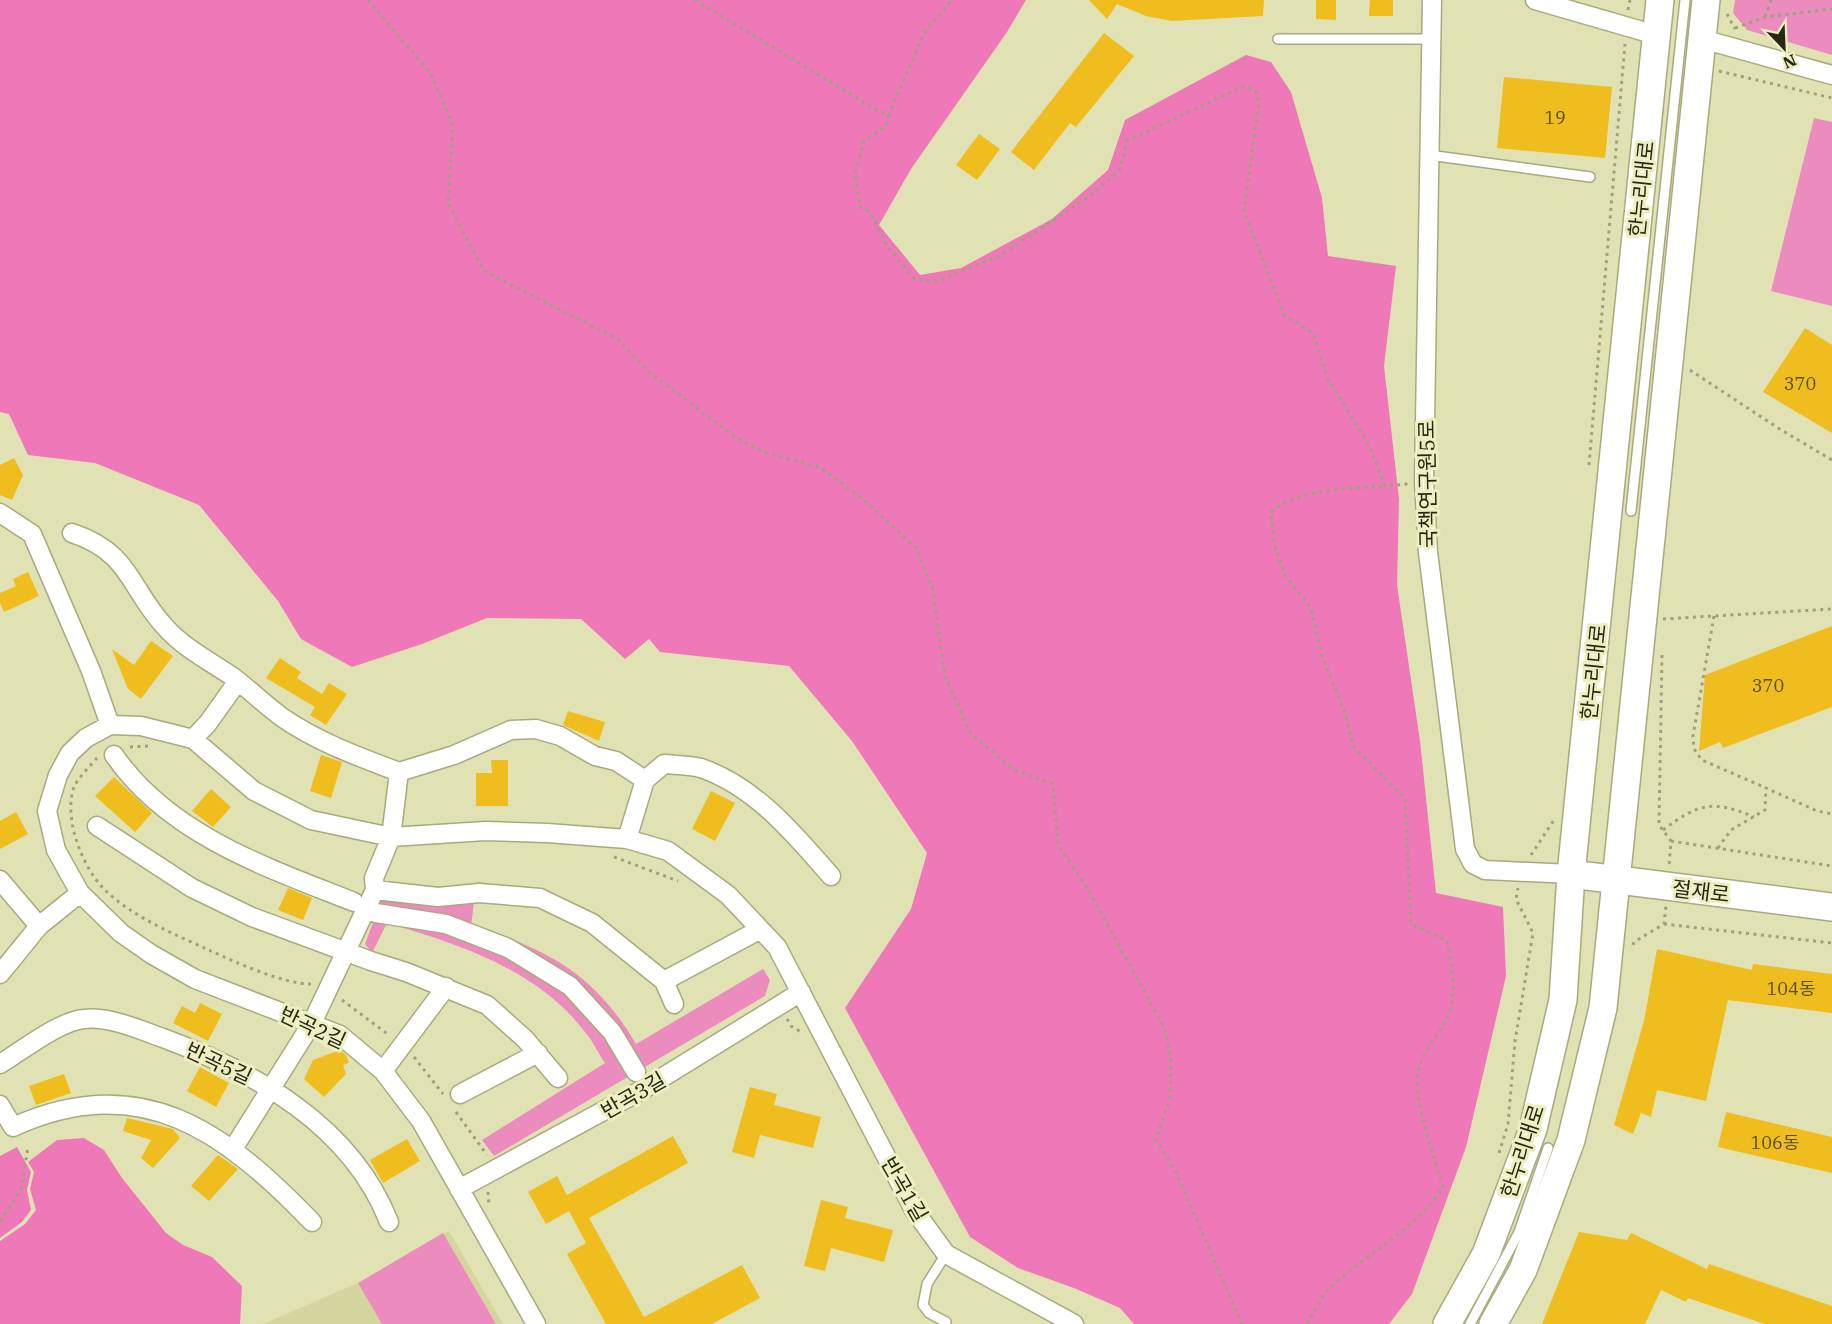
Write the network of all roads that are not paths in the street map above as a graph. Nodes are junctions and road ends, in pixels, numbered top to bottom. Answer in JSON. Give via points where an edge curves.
{"nodes":[{"id":1,"x":1432,"y":0,"type":"edge"},
{"id":2,"x":1535,"y":0,"type":"edge"},
{"id":3,"x":1660,"y":0,"type":"edge"},
{"id":4,"x":1685,"y":0,"type":"edge"},
{"id":5,"x":1706,"y":0,"type":"edge"},
{"id":6,"x":1656,"y":35,"type":"junction"},
{"id":7,"x":1278,"y":39,"type":"dead end"},
{"id":8,"x":1430,"y":39,"type":"junction"},
{"id":9,"x":1702,"y":39,"type":"junction"},
{"id":10,"x":1832,"y":75,"type":"edge"},
{"id":11,"x":1429,"y":155,"type":"junction"},
{"id":12,"x":1590,"y":177,"type":"dead end"},
{"id":13,"x":1631,"y":511,"type":"dead end"},
{"id":14,"x":0,"y":513,"type":"edge"},
{"id":15,"x":72,"y":533,"type":"dead end"},
{"id":16,"x":238,"y":681,"type":"junction"},
{"id":17,"x":110,"y":725,"type":"junction"},
{"id":18,"x":193,"y":739,"type":"junction"},
{"id":19,"x":114,"y":755,"type":"dead end"},
{"id":20,"x":399,"y":772,"type":"junction"},
{"id":21,"x":645,"y":780,"type":"junction"},
{"id":22,"x":97,"y":826,"type":"dead end"},
{"id":23,"x":391,"y":837,"type":"junction"},
{"id":24,"x":627,"y":839,"type":"junction"},
{"id":25,"x":1571,"y":874,"type":"junction"},
{"id":26,"x":831,"y":876,"type":"dead end"},
{"id":27,"x":0,"y":880,"type":"edge"},
{"id":28,"x":1615,"y":880,"type":"junction"},
{"id":29,"x":375,"y":890,"type":"junction"},
{"id":30,"x":80,"y":893,"type":"junction"},
{"id":31,"x":354,"y":902,"type":"dead end"},
{"id":32,"x":1832,"y":907,"type":"edge"},
{"id":33,"x":376,"y":913,"type":"dead end"},
{"id":34,"x":39,"y":926,"type":"junction"},
{"id":35,"x":759,"y":930,"type":"junction"},
{"id":36,"x":346,"y":950,"type":"junction"},
{"id":37,"x":0,"y":974,"type":"edge"},
{"id":38,"x":664,"y":981,"type":"junction"},
{"id":39,"x":446,"y":987,"type":"junction"},
{"id":40,"x":801,"y":992,"type":"junction"},
{"id":41,"x":674,"y":1004,"type":"dead end"},
{"id":42,"x":312,"y":1023,"type":"junction"},
{"id":43,"x":538,"y":1053,"type":"junction"},
{"id":44,"x":0,"y":1064,"type":"edge"},
{"id":45,"x":383,"y":1071,"type":"junction"},
{"id":46,"x":636,"y":1072,"type":"dead end"},
{"id":47,"x":558,"y":1078,"type":"dead end"},
{"id":48,"x":270,"y":1087,"type":"junction"},
{"id":49,"x":460,"y":1094,"type":"dead end"},
{"id":50,"x":0,"y":1105,"type":"edge"},
{"id":51,"x":6,"y":1133,"type":"edge"},
{"id":52,"x":1548,"y":1148,"type":"dead end"},
{"id":53,"x":233,"y":1149,"type":"junction"},
{"id":54,"x":459,"y":1189,"type":"junction"},
{"id":55,"x":312,"y":1222,"type":"dead end"},
{"id":56,"x":389,"y":1222,"type":"dead end"},
{"id":57,"x":946,"y":1254,"type":"junction"},
{"id":58,"x":946,"y":1322,"type":"dead end"},
{"id":59,"x":536,"y":1324,"type":"edge"},
{"id":60,"x":1074,"y":1324,"type":"edge"},
{"id":61,"x":1447,"y":1324,"type":"edge"},
{"id":62,"x":1470,"y":1324,"type":"edge"},
{"id":63,"x":1493,"y":1324,"type":"edge"}],
"edges":[{"from":1,"to":8,"type":"street","name":"국책연구원5로"},
{"from":2,"to":6,"type":"street"},
{"from":3,"to":6,"type":"street","name":"한누리대로"},
{"from":4,"to":13,"type":"lane"},
{"from":5,"to":9,"type":"street","name":"한누리대로"},
{"from":6,"to":25,"type":"street","name":"한누리대로"},
{"from":7,"to":8,"type":"lane"},
{"from":8,"to":11,"type":"street","name":"국책연구원5로"},
{"from":9,"to":10,"type":"street"},
{"from":9,"to":28,"type":"street","name":"한누리대로"},
{"from":11,"to":12,"type":"lane"},
{"from":11,"to":25,"type":"street","name":"국책연구원5로","via":[[1424,482],[1428,552],[1465,849],[1473,864],[1485,870]]},
{"from":14,"to":17,"type":"street","via":[[32,534]]},
{"from":15,"to":16,"type":"street","via":[[96,541],[110,552],[168,630]]},
{"from":16,"to":18,"type":"street"},
{"from":16,"to":20,"type":"street","via":[[284,718],[319,739]]},
{"from":17,"to":18,"type":"street","via":[[141,726]]},
{"from":17,"to":30,"type":"street","name":"반곡2길","via":[[86,738],[70,753],[58,775],[47,811],[56,850]]},
{"from":18,"to":23,"type":"street","name":"반곡1길","via":[[254,791],[311,820]]},
{"from":19,"to":31,"type":"street","via":[[149,797],[213,842]]},
{"from":20,"to":21,"type":"street","via":[[454,755],[511,730],[536,729],[560,736],[595,756],[616,761]]},
{"from":20,"to":23,"type":"street"},
{"from":21,"to":24,"type":"street"},
{"from":21,"to":26,"type":"street","via":[[664,764],[699,767],[721,776],[749,793],[791,830]]},
{"from":22,"to":36,"type":"street","via":[[192,888],[252,917]]},
{"from":23,"to":24,"type":"street","name":"반곡1길","via":[[485,831]]},
{"from":23,"to":29,"type":"street","via":[[374,878]]},
{"from":24,"to":35,"type":"street","name":"반곡1길","via":[[668,851],[728,895]]},
{"from":25,"to":28,"type":"street","name":"절재로"},
{"from":25,"to":61,"type":"street","name":"한누리대로","via":[[1563,1000],[1533,1129],[1486,1254]]},
{"from":27,"to":34,"type":"street"},
{"from":28,"to":32,"type":"street","name":"절재로"},
{"from":28,"to":63,"type":"street","name":"한누리대로","via":[[1603,1008],[1571,1140],[1523,1270]]},
{"from":29,"to":36,"type":"street"},
{"from":29,"to":38,"type":"street","via":[[438,897],[479,893],[540,898],[592,923]]},
{"from":30,"to":34,"type":"street"},
{"from":30,"to":42,"type":"street","name":"반곡2길","via":[[138,946],[179,970]]},
{"from":33,"to":46,"type":"street","via":[[446,924],[508,948],[570,986],[612,1032]]},
{"from":34,"to":37,"type":"street"},
{"from":35,"to":38,"type":"street"},
{"from":35,"to":40,"type":"street","name":"반곡1길","via":[[777,947]]},
{"from":36,"to":39,"type":"street"},
{"from":36,"to":42,"type":"street"},
{"from":38,"to":41,"type":"street"},
{"from":39,"to":43,"type":"street","via":[[487,1005]]},
{"from":39,"to":45,"type":"street"},
{"from":40,"to":54,"type":"street","name":"반곡3길","via":[[642,1090]]},
{"from":40,"to":57,"type":"street","name":"반곡1길","via":[[914,1210]]},
{"from":42,"to":45,"type":"street","name":"반곡2길","via":[[340,1035]]},
{"from":42,"to":48,"type":"street"},
{"from":43,"to":47,"type":"street"},
{"from":43,"to":49,"type":"street"},
{"from":44,"to":48,"type":"street","name":"반곡5길","via":[[64,1026],[82,1019],[100,1019],[182,1045]]},
{"from":45,"to":54,"type":"street","name":"반곡2길","via":[[414,1109]]},
{"from":48,"to":53,"type":"street"},
{"from":48,"to":56,"type":"street","name":"반곡5길","via":[[326,1130],[350,1156],[381,1202]]},
{"from":50,"to":51,"type":"street"},
{"from":51,"to":53,"type":"street","via":[[61,1110],[111,1103],[145,1107],[168,1115]]},
{"from":52,"to":62,"type":"lane","via":[[1519,1232]]},
{"from":53,"to":55,"type":"street"},
{"from":54,"to":59,"type":"street","name":"반곡2길"},
{"from":57,"to":58,"type":"lane","via":[[927,1284],[923,1305]]},
{"from":57,"to":60,"type":"street","name":"반곡1길"}]}
